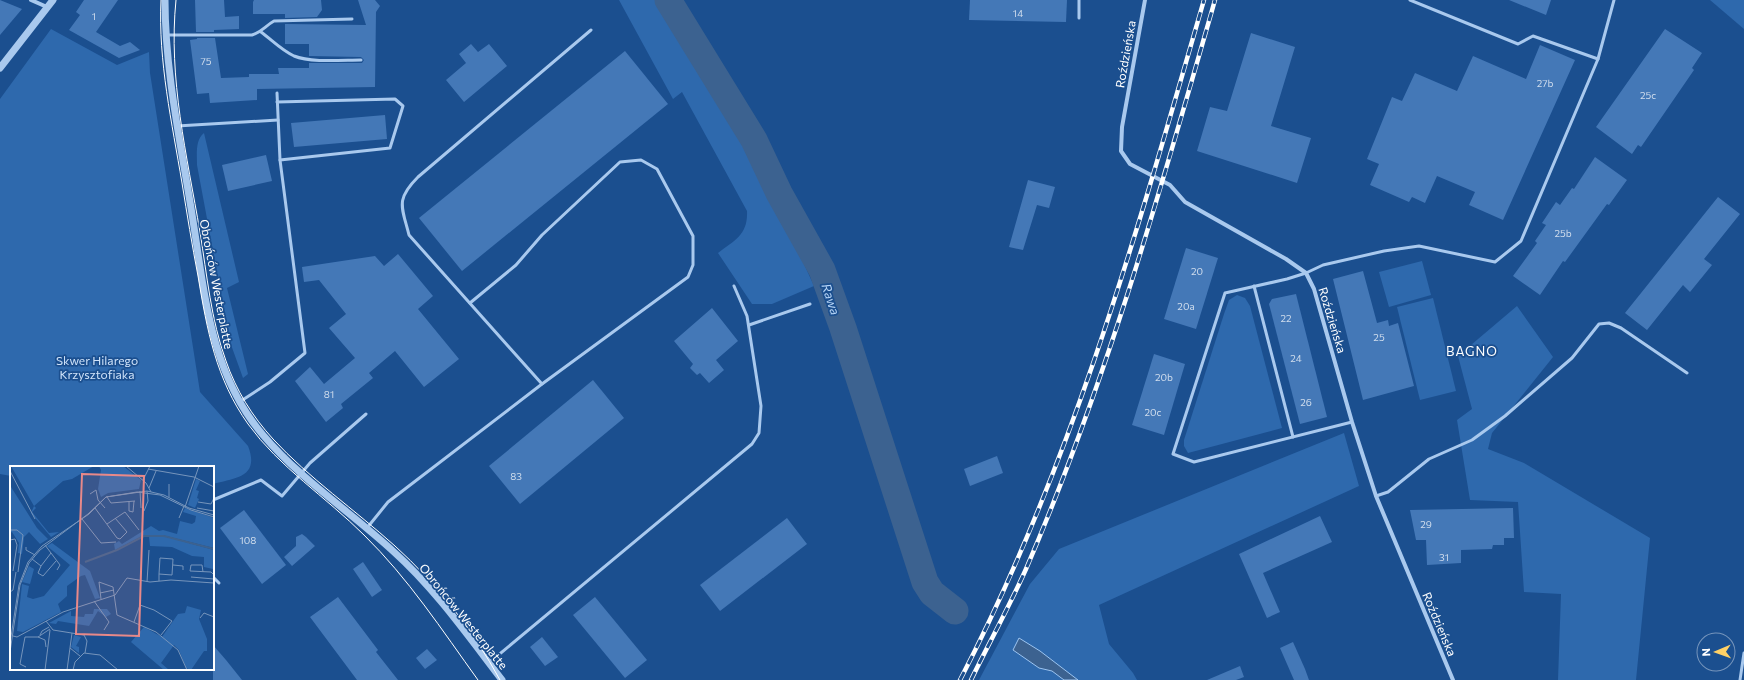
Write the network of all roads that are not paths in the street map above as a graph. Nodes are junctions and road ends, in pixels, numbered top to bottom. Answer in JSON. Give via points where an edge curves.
{"nodes":[{"id":1,"x":31,"y":0,"type":"edge"},
{"id":2,"x":53,"y":0,"type":"edge"},
{"id":3,"x":165,"y":0,"type":"edge"},
{"id":4,"x":1079,"y":0,"type":"edge"},
{"id":5,"x":1145,"y":0,"type":"edge"},
{"id":6,"x":1410,"y":0,"type":"edge"},
{"id":7,"x":1614,"y":0,"type":"edge"},
{"id":8,"x":47,"y":7,"type":"junction"},
{"id":9,"x":1079,"y":18,"type":"dead end"},
{"id":10,"x":352,"y":19,"type":"dead end"},
{"id":11,"x":591,"y":30,"type":"dead end"},
{"id":12,"x":261,"y":32,"type":"junction"},
{"id":13,"x":166,"y":35,"type":"junction"},
{"id":14,"x":1598,"y":59,"type":"junction"},
{"id":15,"x":361,"y":60,"type":"dead end"},
{"id":16,"x":0,"y":68,"type":"edge"},
{"id":17,"x":276,"y":93,"type":"dead end"},
{"id":18,"x":277,"y":102,"type":"junction"},
{"id":19,"x":278,"y":120,"type":"junction"},
{"id":20,"x":177,"y":126,"type":"junction"},
{"id":21,"x":280,"y":160,"type":"junction"},
{"id":22,"x":1306,"y":273,"type":"junction"},
{"id":23,"x":734,"y":286,"type":"dead end"},
{"id":24,"x":1254,"y":286,"type":"junction"},
{"id":25,"x":470,"y":303,"type":"junction"},
{"id":26,"x":810,"y":304,"type":"dead end"},
{"id":27,"x":749,"y":325,"type":"junction"},
{"id":28,"x":1687,"y":373,"type":"dead end"},
{"id":29,"x":542,"y":384,"type":"junction"},
{"id":30,"x":239,"y":402,"type":"junction"},
{"id":31,"x":366,"y":414,"type":"dead end"},
{"id":32,"x":1352,"y":422,"type":"junction"},
{"id":33,"x":1293,"y":437,"type":"junction"},
{"id":34,"x":301,"y":473,"type":"junction"},
{"id":35,"x":1376,"y":496,"type":"junction"},
{"id":36,"x":214,"y":500,"type":"edge"},
{"id":37,"x":367,"y":528,"type":"junction"},
{"id":38,"x":214,"y":578,"type":"edge"},
{"id":39,"x":219,"y":583,"type":"dead end"},
{"id":40,"x":1744,"y":653,"type":"edge"},
{"id":41,"x":490,"y":662,"type":"junction"},
{"id":42,"x":502,"y":680,"type":"edge"},
{"id":43,"x":1453,"y":680,"type":"edge"},
{"id":44,"x":1740,"y":680,"type":"edge"}],
"edges":[{"from":1,"to":8,"type":"street"},
{"from":2,"to":8,"type":"street"},
{"from":3,"to":13,"type":"street","name":"Obrońców Westerplatte"},
{"from":4,"to":9,"type":"lane"},
{"from":5,"to":22,"type":"street","name":"Roździeńska","via":[[1122,127],[1121,151],[1130,164],[1170,185],[1185,202]]},
{"from":6,"to":14,"type":"lane","via":[[1518,44],[1533,36]]},
{"from":7,"to":14,"type":"lane"},
{"from":8,"to":16,"type":"street"},
{"from":10,"to":12,"type":"lane","via":[[274,21]]},
{"from":11,"to":25,"type":"lane","via":[[418,177],[402,198],[410,235]]},
{"from":12,"to":13,"type":"lane","via":[[252,35]]},
{"from":12,"to":15,"type":"lane","via":[[277,46],[295,56]]},
{"from":13,"to":20,"type":"street","name":"Obrońców Westerplatte"},
{"from":14,"to":22,"type":"lane","via":[[1521,241],[1495,262],[1419,246],[1323,265]]},
{"from":17,"to":18,"type":"lane"},
{"from":18,"to":19,"type":"lane"},
{"from":18,"to":21,"type":"lane","via":[[395,99],[402,106],[390,148]]},
{"from":19,"to":20,"type":"lane"},
{"from":19,"to":21,"type":"lane"},
{"from":20,"to":30,"type":"street","name":"Obrońców Westerplatte","via":[[214,340],[224,371]]},
{"from":21,"to":30,"type":"lane","via":[[305,353],[270,382]]},
{"from":22,"to":24,"type":"lane"},
{"from":22,"to":32,"type":"street","name":"Roździeńska","via":[[1314,289]]},
{"from":23,"to":27,"type":"lane"},
{"from":24,"to":33,"type":"lane"},
{"from":24,"to":33,"type":"lane","via":[[1225,292],[1173,454],[1194,462]]},
{"from":25,"to":29,"type":"lane"},
{"from":25,"to":29,"type":"lane","via":[[516,265],[542,235],[620,162],[641,160],[658,169],[693,236],[693,265],[688,277]]},
{"from":26,"to":27,"type":"lane"},
{"from":27,"to":41,"type":"lane","via":[[761,406],[759,433],[752,444]]},
{"from":28,"to":35,"type":"lane","via":[[1621,328],[1609,323],[1599,324],[1572,358],[1505,416],[1472,440],[1428,459],[1388,492]]},
{"from":29,"to":37,"type":"lane","via":[[388,502]]},
{"from":30,"to":34,"type":"street","name":"Obrońców Westerplatte","via":[[262,434]]},
{"from":31,"to":34,"type":"lane"},
{"from":32,"to":33,"type":"lane"},
{"from":32,"to":35,"type":"street","name":"Roździeńska"},
{"from":34,"to":36,"type":"lane","via":[[282,496],[261,480]]},
{"from":34,"to":37,"type":"street","name":"Obrońców Westerplatte"},
{"from":35,"to":43,"type":"street","name":"Roździeńska"},
{"from":37,"to":41,"type":"street","name":"Obrońców Westerplatte","via":[[421,578]]},
{"from":38,"to":39,"type":"lane"},
{"from":40,"to":44,"type":"lane"},
{"from":41,"to":42,"type":"street","name":"Obrońców Westerplatte"}]}
